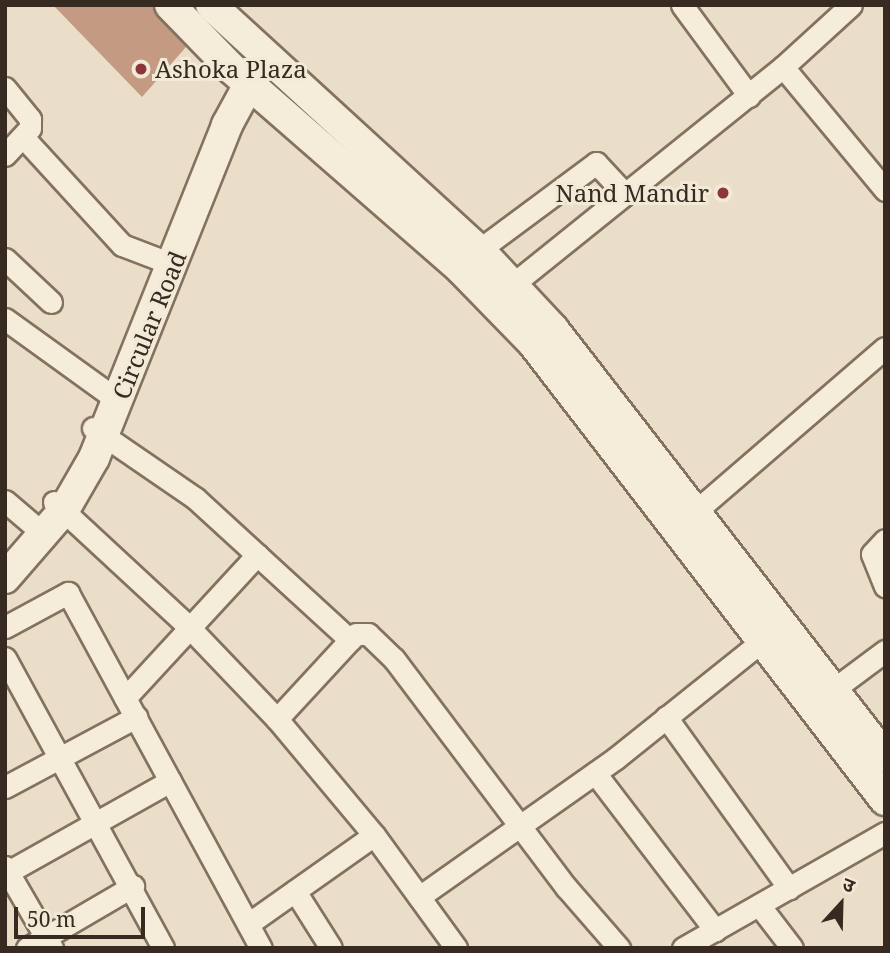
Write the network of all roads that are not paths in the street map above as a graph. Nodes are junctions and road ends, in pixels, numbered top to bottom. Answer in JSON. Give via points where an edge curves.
{"nodes":[{"id":1,"x":170,"y":5,"type":"edge"},
{"id":2,"x":211,"y":5,"type":"edge"},
{"id":3,"x":682,"y":5,"type":"edge"},
{"id":4,"x":851,"y":5,"type":"edge"},
{"id":5,"x":254,"y":45,"type":"junction"},
{"id":6,"x":783,"y":67,"type":"junction"},
{"id":7,"x":241,"y":76,"type":"junction"},
{"id":8,"x":5,"y":88,"type":"edge"},
{"id":9,"x":749,"y":96,"type":"junction"},
{"id":10,"x":23,"y":137,"type":"junction"},
{"id":11,"x":5,"y":155,"type":"edge"},
{"id":12,"x":885,"y":190,"type":"edge"},
{"id":13,"x":625,"y":194,"type":"junction"},
{"id":14,"x":479,"y":250,"type":"junction"},
{"id":15,"x":5,"y":258,"type":"edge"},
{"id":16,"x":161,"y":260,"type":"junction"},
{"id":17,"x":502,"y":293,"type":"junction"},
{"id":18,"x":51,"y":302,"type":"dead end"},
{"id":19,"x":5,"y":319,"type":"edge"},
{"id":20,"x":885,"y":348,"type":"edge"},
{"id":21,"x":587,"y":390,"type":"junction"},
{"id":22,"x":109,"y":394,"type":"junction"},
{"id":23,"x":98,"y":431,"type":"junction"},
{"id":24,"x":5,"y":501,"type":"edge"},
{"id":25,"x":59,"y":506,"type":"junction"},
{"id":26,"x":697,"y":510,"type":"junction"},
{"id":27,"x":40,"y":531,"type":"junction"},
{"id":28,"x":885,"y":540,"type":"edge"},
{"id":29,"x":257,"y":555,"type":"junction"},
{"id":30,"x":5,"y":564,"type":"edge"},
{"id":31,"x":5,"y":578,"type":"edge"},
{"id":32,"x":885,"y":586,"type":"edge"},
{"id":33,"x":5,"y":627,"type":"edge"},
{"id":34,"x":190,"y":627,"type":"junction"},
{"id":35,"x":774,"y":631,"type":"junction"},
{"id":36,"x":350,"y":640,"type":"junction"},
{"id":37,"x":885,"y":651,"type":"edge"},
{"id":38,"x":5,"y":658,"type":"edge"},
{"id":39,"x":834,"y":689,"type":"junction"},
{"id":40,"x":125,"y":698,"type":"junction"},
{"id":41,"x":136,"y":717,"type":"junction"},
{"id":42,"x":666,"y":718,"type":"junction"},
{"id":43,"x":277,"y":719,"type":"junction"},
{"id":44,"x":62,"y":755,"type":"junction"},
{"id":45,"x":885,"y":757,"type":"edge"},
{"id":46,"x":595,"y":773,"type":"junction"},
{"id":47,"x":170,"y":781,"type":"junction"},
{"id":48,"x":5,"y":787,"type":"edge"},
{"id":49,"x":885,"y":800,"type":"edge"},
{"id":50,"x":97,"y":820,"type":"junction"},
{"id":51,"x":520,"y":825,"type":"junction"},
{"id":52,"x":885,"y":833,"type":"edge"},
{"id":53,"x":374,"y":835,"type":"junction"},
{"id":54,"x":7,"y":869,"type":"edge"},
{"id":55,"x":133,"y":886,"type":"junction"},
{"id":56,"x":789,"y":888,"type":"junction"},
{"id":57,"x":295,"y":891,"type":"junction"},
{"id":58,"x":419,"y":897,"type":"junction"},
{"id":59,"x":759,"y":905,"type":"junction"},
{"id":60,"x":248,"y":924,"type":"junction"},
{"id":61,"x":715,"y":930,"type":"junction"},
{"id":62,"x":49,"y":942,"type":"edge"},
{"id":63,"x":27,"y":948,"type":"edge"},
{"id":64,"x":163,"y":948,"type":"edge"},
{"id":65,"x":261,"y":948,"type":"edge"},
{"id":66,"x":331,"y":948,"type":"edge"},
{"id":67,"x":456,"y":948,"type":"edge"},
{"id":68,"x":619,"y":948,"type":"edge"},
{"id":69,"x":683,"y":948,"type":"edge"},
{"id":70,"x":792,"y":948,"type":"edge"}],
"edges":[{"from":1,"to":7,"type":"main road"},
{"from":2,"to":5,"type":"main road"},
{"from":3,"to":9,"type":"street"},
{"from":4,"to":6,"type":"street"},
{"from":5,"to":7,"type":"main road","name":"Circular Road"},
{"from":5,"to":14,"type":"main road"},
{"from":6,"to":9,"type":"street"},
{"from":6,"to":12,"type":"street"},
{"from":7,"to":16,"type":"main road","name":"Circular Road"},
{"from":7,"to":17,"type":"main road"},
{"from":7,"to":23,"type":"main road","name":"Circular Road","via":[[227,125]]},
{"from":8,"to":10,"type":"street","via":[[30,119]]},
{"from":9,"to":13,"type":"street"},
{"from":10,"to":11,"type":"street"},
{"from":10,"to":16,"type":"street","via":[[122,245]]},
{"from":13,"to":14,"type":"street","via":[[596,163]]},
{"from":13,"to":17,"type":"street"},
{"from":14,"to":17,"type":"main road"},
{"from":15,"to":18,"type":"street"},
{"from":16,"to":22,"type":"main road","name":"Circular Road"},
{"from":17,"to":21,"type":"main road"},
{"from":19,"to":22,"type":"street"},
{"from":20,"to":26,"type":"street"},
{"from":21,"to":26,"type":"main road"},
{"from":21,"to":35,"type":"main road"},
{"from":22,"to":23,"type":"main road","name":"Circular Road"},
{"from":23,"to":25,"type":"main road","name":"Circular Road"},
{"from":23,"to":29,"type":"street","via":[[195,498]]},
{"from":24,"to":27,"type":"street"},
{"from":25,"to":27,"type":"main road","name":"Circular Road"},
{"from":25,"to":34,"type":"street"},
{"from":26,"to":35,"type":"main road"},
{"from":27,"to":30,"type":"main road","name":"Circular Road"},
{"from":27,"to":31,"type":"main road","name":"Circular Road"},
{"from":28,"to":32,"type":"street","via":[[872,554]]},
{"from":29,"to":34,"type":"street"},
{"from":29,"to":36,"type":"street"},
{"from":33,"to":40,"type":"street","via":[[68,593]]},
{"from":34,"to":40,"type":"street"},
{"from":34,"to":43,"type":"street"},
{"from":35,"to":39,"type":"main road"},
{"from":35,"to":42,"type":"street"},
{"from":35,"to":49,"type":"main road"},
{"from":36,"to":43,"type":"street"},
{"from":36,"to":51,"type":"street","via":[[356,634],[368,634],[394,659]]},
{"from":37,"to":39,"type":"street"},
{"from":38,"to":44,"type":"street"},
{"from":39,"to":45,"type":"main road"},
{"from":40,"to":41,"type":"street"},
{"from":41,"to":44,"type":"street"},
{"from":41,"to":47,"type":"street"},
{"from":42,"to":46,"type":"street"},
{"from":42,"to":56,"type":"street"},
{"from":43,"to":53,"type":"street"},
{"from":44,"to":48,"type":"street"},
{"from":44,"to":50,"type":"street"},
{"from":46,"to":51,"type":"street"},
{"from":46,"to":61,"type":"street"},
{"from":47,"to":50,"type":"street"},
{"from":47,"to":60,"type":"street"},
{"from":50,"to":54,"type":"street"},
{"from":50,"to":55,"type":"street"},
{"from":51,"to":58,"type":"street"},
{"from":51,"to":68,"type":"street"},
{"from":52,"to":56,"type":"street"},
{"from":53,"to":57,"type":"street"},
{"from":53,"to":58,"type":"street"},
{"from":54,"to":62,"type":"street"},
{"from":55,"to":62,"type":"street"},
{"from":55,"to":64,"type":"street"},
{"from":56,"to":59,"type":"street"},
{"from":57,"to":60,"type":"street"},
{"from":57,"to":66,"type":"street"},
{"from":58,"to":67,"type":"street"},
{"from":59,"to":61,"type":"street"},
{"from":59,"to":70,"type":"street"},
{"from":60,"to":65,"type":"street"},
{"from":61,"to":69,"type":"street"},
{"from":62,"to":63,"type":"street"}]}
